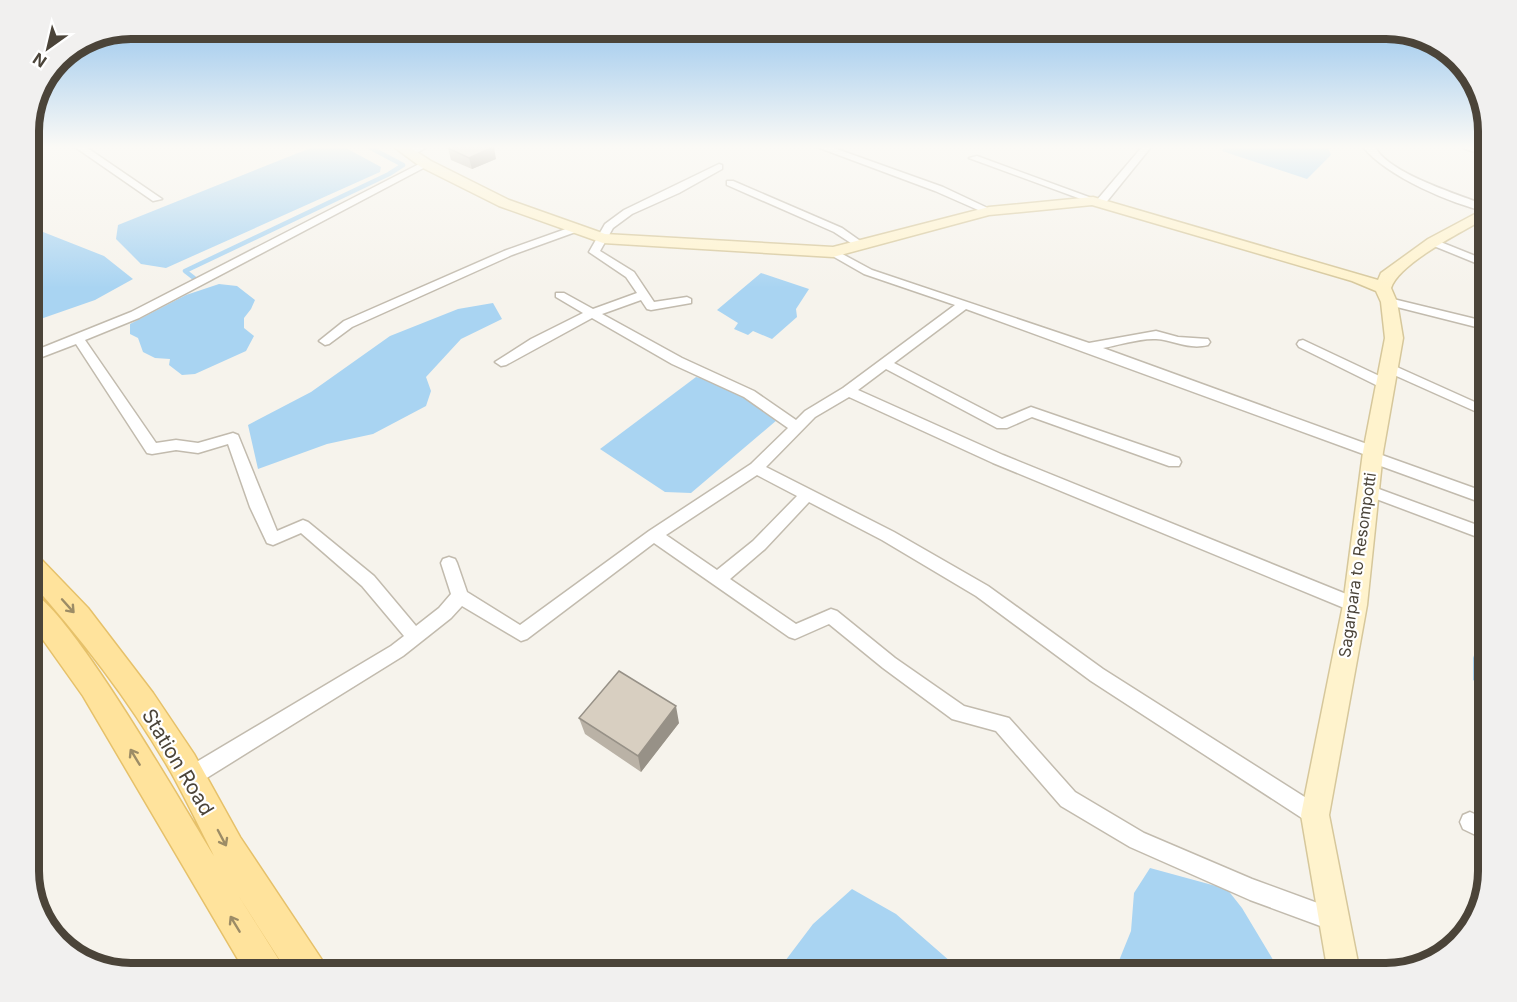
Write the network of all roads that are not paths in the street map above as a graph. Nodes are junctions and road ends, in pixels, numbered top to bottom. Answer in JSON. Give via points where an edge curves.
{"nodes":[{"id":1,"x":149,"y":194,"type":"edge"},
{"id":2,"x":369,"y":194,"type":"edge"},
{"id":3,"x":486,"y":194,"type":"edge"},
{"id":4,"x":669,"y":194,"type":"edge"},
{"id":5,"x":755,"y":194,"type":"edge"},
{"id":6,"x":949,"y":194,"type":"edge"},
{"id":7,"x":1073,"y":194,"type":"edge"},
{"id":8,"x":1104,"y":194,"type":"edge"},
{"id":9,"x":1448,"y":194,"type":"edge"},
{"id":10,"x":157,"y":199,"type":"dead end"},
{"id":11,"x":1096,"y":202,"type":"junction"},
{"id":12,"x":1478,"y":206,"type":"edge"},
{"id":13,"x":989,"y":211,"type":"junction"},
{"id":14,"x":1478,"y":216,"type":"edge"},
{"id":15,"x":578,"y":228,"type":"junction"},
{"id":16,"x":603,"y":238,"type":"junction"},
{"id":17,"x":1433,"y":242,"type":"junction"},
{"id":18,"x":861,"y":245,"type":"junction"},
{"id":19,"x":833,"y":252,"type":"junction"},
{"id":20,"x":1478,"y":261,"type":"edge"},
{"id":21,"x":561,"y":295,"type":"dead end"},
{"id":22,"x":644,"y":295,"type":"junction"},
{"id":23,"x":1386,"y":295,"type":"junction"},
{"id":24,"x":687,"y":301,"type":"dead end"},
{"id":25,"x":964,"y":304,"type":"junction"},
{"id":26,"x":593,"y":312,"type":"junction"},
{"id":27,"x":1478,"y":323,"type":"edge"},
{"id":28,"x":78,"y":338,"type":"junction"},
{"id":29,"x":325,"y":341,"type":"dead end"},
{"id":30,"x":1204,"y":342,"type":"dead end"},
{"id":31,"x":1304,"y":344,"type":"dead end"},
{"id":32,"x":1088,"y":347,"type":"junction"},
{"id":33,"x":39,"y":354,"type":"edge"},
{"id":34,"x":501,"y":362,"type":"dead end"},
{"id":35,"x":885,"y":363,"type":"junction"},
{"id":36,"x":1387,"y":375,"type":"junction"},
{"id":37,"x":848,"y":391,"type":"junction"},
{"id":38,"x":1478,"y":409,"type":"edge"},
{"id":39,"x":797,"y":428,"type":"junction"},
{"id":40,"x":1373,"y":454,"type":"junction"},
{"id":41,"x":1174,"y":462,"type":"dead end"},
{"id":42,"x":756,"y":468,"type":"junction"},
{"id":43,"x":1368,"y":490,"type":"junction"},
{"id":44,"x":1478,"y":495,"type":"edge"},
{"id":45,"x":806,"y":496,"type":"junction"},
{"id":46,"x":1478,"y":531,"type":"edge"},
{"id":47,"x":654,"y":535,"type":"junction"},
{"id":48,"x":449,"y":563,"type":"dead end"},
{"id":49,"x":39,"y":574,"type":"edge"},
{"id":50,"x":718,"y":579,"type":"junction"},
{"id":51,"x":460,"y":596,"type":"junction"},
{"id":52,"x":1355,"y":605,"type":"junction"},
{"id":53,"x":39,"y":613,"type":"edge"},
{"id":54,"x":415,"y":637,"type":"junction"},
{"id":55,"x":190,"y":777,"type":"junction"},
{"id":56,"x":1315,"y":815,"type":"junction"},
{"id":57,"x":1334,"y":920,"type":"junction"},
{"id":58,"x":259,"y":963,"type":"edge"},
{"id":59,"x":302,"y":963,"type":"edge"},
{"id":60,"x":1342,"y":963,"type":"edge"}],
"edges":[{"from":1,"to":10,"type":"street"},
{"from":2,"to":28,"type":"street","via":[[135,315]]},
{"from":3,"to":15,"type":"street"},
{"from":4,"to":16,"type":"street","via":[[628,212],[609,226]]},
{"from":5,"to":18,"type":"street","via":[[838,230]]},
{"from":6,"to":13,"type":"street"},
{"from":7,"to":11,"type":"street"},
{"from":8,"to":11,"type":"street"},
{"from":9,"to":12,"type":"street"},
{"from":11,"to":13,"type":"street"},
{"from":11,"to":23,"type":"street","via":[[1358,278]]},
{"from":13,"to":18,"type":"street"},
{"from":14,"to":17,"type":"street"},
{"from":15,"to":16,"type":"street"},
{"from":15,"to":29,"type":"street","via":[[508,253],[348,324]]},
{"from":16,"to":19,"type":"street"},
{"from":16,"to":22,"type":"street","via":[[594,252],[621,267]]},
{"from":17,"to":20,"type":"street"},
{"from":17,"to":23,"type":"street","via":[[1387,276]]},
{"from":18,"to":19,"type":"street"},
{"from":19,"to":25,"type":"street","via":[[868,273]]},
{"from":21,"to":26,"type":"street"},
{"from":22,"to":24,"type":"street","via":[[651,306]]},
{"from":22,"to":26,"type":"street"},
{"from":23,"to":27,"type":"street"},
{"from":23,"to":36,"type":"street","name":"Sagarpara to Resompotti","via":[[1394,338]]},
{"from":25,"to":32,"type":"street"},
{"from":25,"to":35,"type":"street"},
{"from":26,"to":34,"type":"street"},
{"from":26,"to":39,"type":"street","via":[[677,361],[749,394]]},
{"from":28,"to":33,"type":"street"},
{"from":28,"to":54,"type":"street","via":[[152,449],[176,445],[198,448],[233,438],[273,538],[303,526],[368,581]]},
{"from":30,"to":32,"type":"street","via":[[1156,334]]},
{"from":31,"to":36,"type":"street"},
{"from":32,"to":40,"type":"street"},
{"from":35,"to":37,"type":"street"},
{"from":35,"to":41,"type":"street","via":[[1002,425],[1031,412]]},
{"from":36,"to":38,"type":"street"},
{"from":36,"to":40,"type":"street","name":"Sagarpara to Resompotti"},
{"from":37,"to":39,"type":"street","via":[[810,414]]},
{"from":37,"to":52,"type":"street","via":[[998,459]]},
{"from":39,"to":42,"type":"street"},
{"from":40,"to":43,"type":"street","name":"Sagarpara to Resompotti"},
{"from":40,"to":44,"type":"street"},
{"from":42,"to":45,"type":"street"},
{"from":42,"to":47,"type":"street"},
{"from":43,"to":46,"type":"street"},
{"from":43,"to":52,"type":"street","name":"Sagarpara to Resompotti"},
{"from":45,"to":50,"type":"street","via":[[759,545]]},
{"from":45,"to":56,"type":"street","via":[[888,536],[982,591],[1097,675]]},
{"from":47,"to":50,"type":"street"},
{"from":47,"to":51,"type":"street","via":[[521,634]]},
{"from":48,"to":51,"type":"street"},
{"from":49,"to":55,"type":"main road","name":"Station Road","one_way":true,"via":[[78,616],[143,702]]},
{"from":50,"to":57,"type":"street","via":[[795,632],[831,616],[958,713],[1002,724],[1068,799],[1137,840]]},
{"from":51,"to":54,"type":"street"},
{"from":52,"to":56,"type":"street","name":"Sagarpara to Resompotti"},
{"from":58,"to":53,"type":"main road","name":"Station Road","one_way":true,"via":[[93,687]]},
{"from":54,"to":55,"type":"street"},
{"from":55,"to":59,"type":"main road","name":"Station Road","one_way":true,"via":[[228,849]]},
{"from":56,"to":57,"type":"street","name":"Sagarpara to Resompotti"},
{"from":57,"to":60,"type":"street","name":"Sagarpara to Resompotti"}]}
